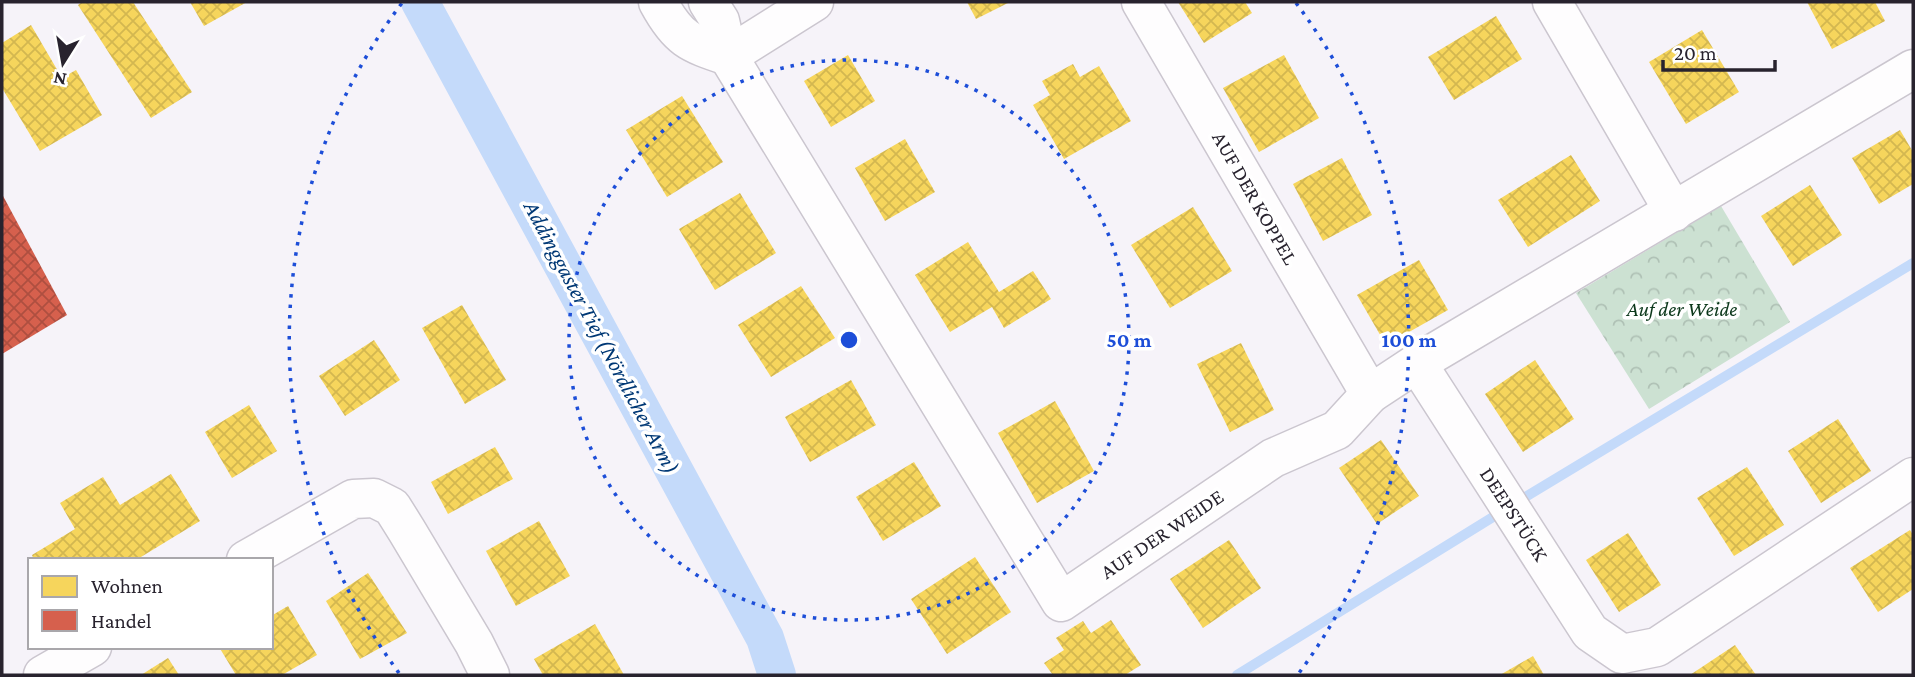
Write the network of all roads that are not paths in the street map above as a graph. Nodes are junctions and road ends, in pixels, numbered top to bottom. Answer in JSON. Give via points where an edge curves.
{"nodes":[{"id":1,"x":658,"y":2,"type":"edge"},
{"id":2,"x":708,"y":2,"type":"edge"},
{"id":3,"x":814,"y":2,"type":"edge"},
{"id":4,"x":1141,"y":2,"type":"edge"},
{"id":5,"x":1552,"y":2,"type":"edge"},
{"id":6,"x":727,"y":56,"type":"junction"},
{"id":7,"x":1913,"y":69,"type":"edge"},
{"id":8,"x":1674,"y":212,"type":"junction"},
{"id":9,"x":1417,"y":363,"type":"junction"},
{"id":10,"x":1370,"y":394,"type":"junction"},
{"id":11,"x":1913,"y":477,"type":"edge"},
{"id":12,"x":250,"y":558,"type":"edge"},
{"id":13,"x":88,"y":649,"type":"edge"},
{"id":14,"x":1628,"y":665,"type":"edge"},
{"id":15,"x":43,"y":675,"type":"edge"},
{"id":16,"x":490,"y":675,"type":"edge"}],
"edges":[{"from":1,"to":6,"type":"street","via":[[691,44]]},
{"from":2,"to":6,"type":"street","name":"AUF DER WEIDE","via":[[720,21]]},
{"from":3,"to":6,"type":"street"},
{"from":4,"to":10,"type":"street","name":"AUF DER KOPPEL"},
{"from":5,"to":8,"type":"street"},
{"from":6,"to":10,"type":"street","name":"AUF DER WEIDE","via":[[1061,602],[1273,458],[1337,430]]},
{"from":7,"to":8,"type":"street","name":"AUF DER WEIDE"},
{"from":8,"to":9,"type":"street","name":"AUF DER WEIDE"},
{"from":9,"to":10,"type":"street","name":"AUF DER WEIDE"},
{"from":9,"to":14,"type":"street","name":"DEEPSTÜCK","via":[[1590,632]]},
{"from":11,"to":14,"type":"street","name":"DEEPSTÜCK"},
{"from":12,"to":16,"type":"street","via":[[353,499],[374,498],[392,507]]},
{"from":13,"to":15,"type":"street"}]}
